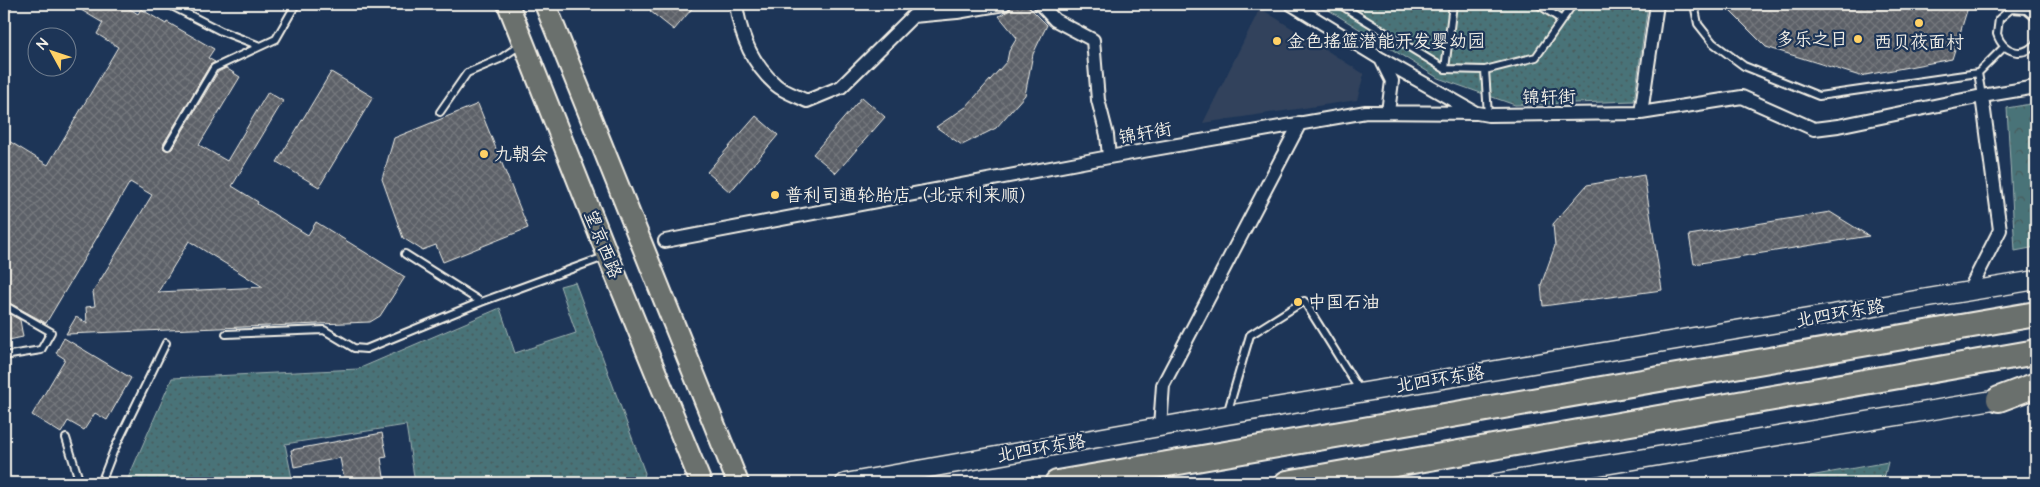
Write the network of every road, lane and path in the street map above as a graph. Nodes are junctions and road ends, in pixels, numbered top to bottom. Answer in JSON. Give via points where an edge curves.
{"nodes":[{"id":1,"x":168,"y":4,"type":"edge"},
{"id":2,"x":296,"y":4,"type":"edge"},
{"id":3,"x":508,"y":4,"type":"edge"},
{"id":4,"x":545,"y":4,"type":"edge"},
{"id":5,"x":736,"y":4,"type":"edge"},
{"id":6,"x":1004,"y":4,"type":"edge"},
{"id":7,"x":1040,"y":4,"type":"edge"},
{"id":8,"x":1291,"y":4,"type":"edge"},
{"id":9,"x":1339,"y":4,"type":"edge"},
{"id":10,"x":1453,"y":4,"type":"edge"},
{"id":11,"x":1538,"y":4,"type":"edge"},
{"id":12,"x":1573,"y":4,"type":"edge"},
{"id":13,"x":1658,"y":4,"type":"edge"},
{"id":14,"x":1694,"y":4,"type":"edge"},
{"id":15,"x":2010,"y":7,"type":"edge"},
{"id":16,"x":2036,"y":18,"type":"edge"},
{"id":17,"x":1562,"y":20,"type":"junction"},
{"id":18,"x":523,"y":43,"type":"junction"},
{"id":19,"x":2036,"y":43,"type":"edge"},
{"id":20,"x":260,"y":46,"type":"junction"},
{"id":21,"x":2004,"y":47,"type":"junction"},
{"id":22,"x":1381,"y":59,"type":"junction"},
{"id":23,"x":1445,"y":69,"type":"junction"},
{"id":24,"x":1484,"y":70,"type":"junction"},
{"id":25,"x":1978,"y":73,"type":"junction"},
{"id":26,"x":2036,"y":86,"type":"edge"},
{"id":27,"x":1982,"y":96,"type":"junction"},
{"id":28,"x":440,"y":112,"type":"dead end"},
{"id":29,"x":1388,"y":112,"type":"junction"},
{"id":30,"x":1640,"y":113,"type":"junction"},
{"id":31,"x":1482,"y":114,"type":"junction"},
{"id":32,"x":1300,"y":123,"type":"junction"},
{"id":33,"x":168,"y":146,"type":"dead end"},
{"id":34,"x":1110,"y":157,"type":"junction"},
{"id":35,"x":664,"y":241,"type":"dead end"},
{"id":36,"x":405,"y":254,"type":"dead end"},
{"id":37,"x":608,"y":256,"type":"junction"},
{"id":38,"x":2036,"y":280,"type":"edge"},
{"id":39,"x":1969,"y":290,"type":"junction"},
{"id":40,"x":481,"y":302,"type":"junction"},
{"id":41,"x":4,"y":305,"type":"edge"},
{"id":42,"x":2036,"y":314,"type":"edge"},
{"id":43,"x":226,"y":334,"type":"dead end"},
{"id":44,"x":166,"y":343,"type":"dead end"},
{"id":45,"x":2036,"y":352,"type":"edge"},
{"id":46,"x":4,"y":356,"type":"edge"},
{"id":47,"x":2036,"y":385,"type":"edge"},
{"id":48,"x":1360,"y":392,"type":"junction"},
{"id":49,"x":2036,"y":393,"type":"edge"},
{"id":50,"x":1999,"y":400,"type":"junction"},
{"id":51,"x":1227,"y":414,"type":"junction"},
{"id":52,"x":1160,"y":426,"type":"junction"},
{"id":53,"x":66,"y":438,"type":"dead end"},
{"id":54,"x":80,"y":483,"type":"edge"},
{"id":55,"x":101,"y":483,"type":"edge"},
{"id":56,"x":701,"y":483,"type":"edge"},
{"id":57,"x":738,"y":483,"type":"edge"},
{"id":58,"x":855,"y":483,"type":"edge"},
{"id":59,"x":1057,"y":483,"type":"edge"},
{"id":60,"x":1287,"y":483,"type":"edge"},
{"id":61,"x":1496,"y":483,"type":"edge"}],
"edges":[{"from":1,"to":20,"type":"lane","via":[[221,31]]},
{"from":2,"to":20,"type":"lane","via":[[276,38]]},
{"from":3,"to":18,"type":"main road","name":"望京西路"},
{"from":4,"to":57,"type":"main road","name":"望京西路"},
{"from":5,"to":6,"type":"street","via":[[739,24],[753,59],[776,85],[807,101],[841,87],[913,16]]},
{"from":7,"to":34,"type":"street","via":[[1055,20],[1093,40],[1098,100]]},
{"from":8,"to":22,"type":"street"},
{"from":9,"to":23,"type":"lane"},
{"from":10,"to":23,"type":"lane"},
{"from":11,"to":17,"type":"lane"},
{"from":12,"to":17,"type":"lane"},
{"from":13,"to":30,"type":"street"},
{"from":14,"to":25,"type":"lane","via":[[1698,24],[1713,43],[1744,66],[1819,96]]},
{"from":15,"to":16,"type":"lane","via":[[2026,10]]},
{"from":15,"to":21,"type":"lane","via":[[1997,26],[1999,41]]},
{"from":17,"to":24,"type":"lane","via":[[1536,57]]},
{"from":18,"to":28,"type":"lane","via":[[500,59],[467,73]]},
{"from":18,"to":37,"type":"main road","name":"望京西路"},
{"from":19,"to":21,"type":"lane","via":[[2023,52]]},
{"from":20,"to":33,"type":"lane","via":[[214,68]]},
{"from":21,"to":25,"type":"lane"},
{"from":22,"to":29,"type":"street","via":[[1392,81]]},
{"from":22,"to":31,"type":"street"},
{"from":23,"to":24,"type":"lane"},
{"from":24,"to":31,"type":"lane"},
{"from":25,"to":27,"type":"lane"},
{"from":26,"to":27,"type":"street","name":"锦轩街"},
{"from":27,"to":30,"type":"street","name":"锦轩街","via":[[1814,129],[1742,97]]},
{"from":27,"to":39,"type":"street","via":[[2000,230]]},
{"from":29,"to":31,"type":"street","name":"锦轩街"},
{"from":29,"to":32,"type":"street","name":"锦轩街","via":[[1366,112]]},
{"from":30,"to":31,"type":"street","name":"锦轩街"},
{"from":32,"to":34,"type":"street","name":"锦轩街"},
{"from":32,"to":52,"type":"street","via":[[1164,385]]},
{"from":34,"to":35,"type":"street","name":"锦轩街"},
{"from":36,"to":40,"type":"lane"},
{"from":37,"to":40,"type":"lane"},
{"from":37,"to":56,"type":"main road","name":"望京西路"},
{"from":38,"to":39,"type":"street","name":"北四环东路"},
{"from":39,"to":48,"type":"street","name":"北四环东路"},
{"from":40,"to":43,"type":"lane","via":[[366,349],[354,348],[324,330]]},
{"from":41,"to":46,"type":"lane","via":[[51,332],[41,350]]},
{"from":42,"to":59,"type":"highway","name":"北四环东路"},
{"from":44,"to":55,"type":"lane"},
{"from":45,"to":60,"type":"highway"},
{"from":47,"to":50,"type":"highway"},
{"from":48,"to":51,"type":"street","name":"北四环东路"},
{"from":48,"to":51,"type":"lane","via":[[1304,301],[1250,335]]},
{"from":49,"to":50,"type":"street"},
{"from":50,"to":61,"type":"street"},
{"from":51,"to":52,"type":"street","name":"北四环东路"},
{"from":52,"to":58,"type":"street","name":"北四环东路"},
{"from":53,"to":54,"type":"lane"}]}
